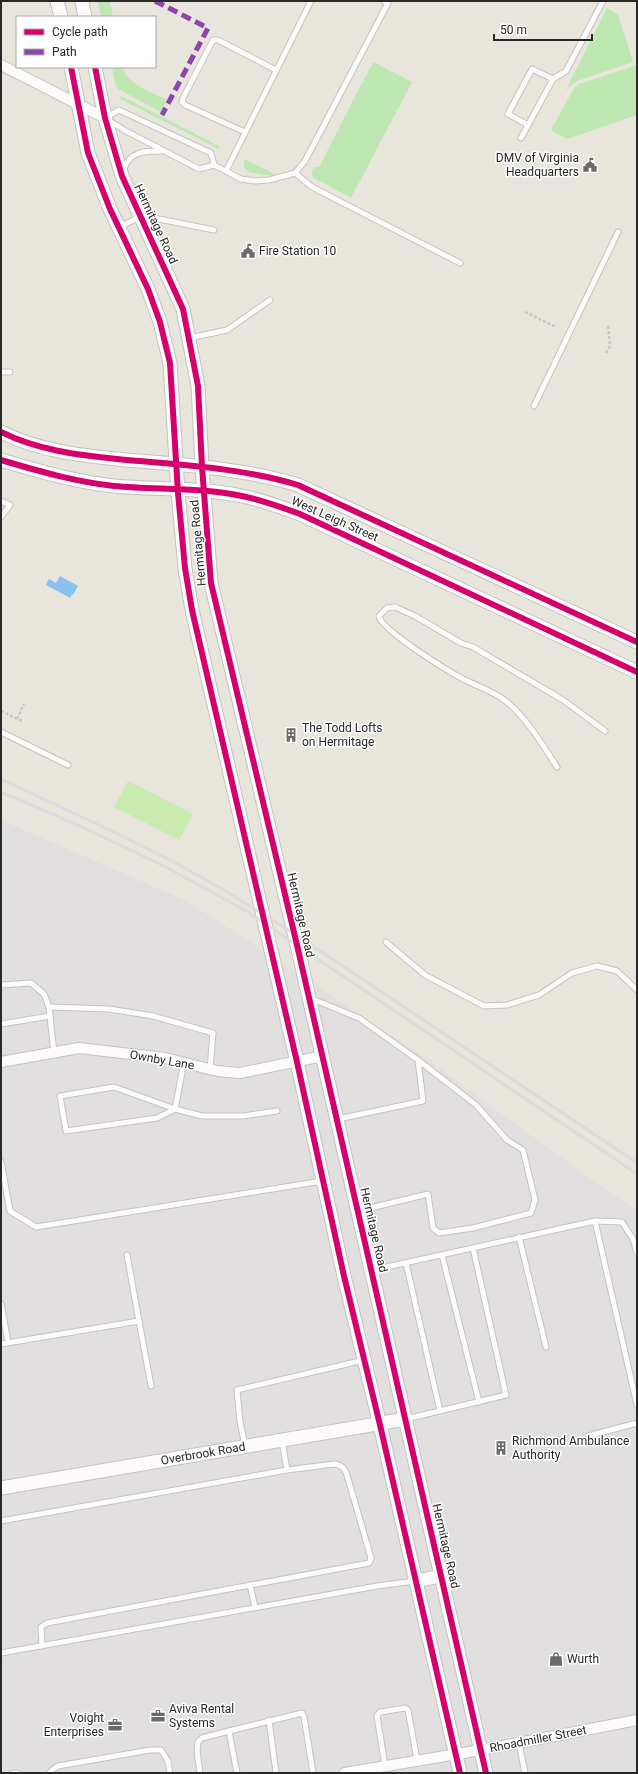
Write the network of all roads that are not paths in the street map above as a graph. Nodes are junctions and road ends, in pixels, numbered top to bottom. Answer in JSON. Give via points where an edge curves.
{"nodes":[{"id":1,"x":57,"y":1,"type":"edge"},
{"id":2,"x":82,"y":1,"type":"edge"},
{"id":3,"x":311,"y":1,"type":"edge"},
{"id":4,"x":603,"y":1,"type":"edge"},
{"id":5,"x":386,"y":2,"type":"edge"},
{"id":6,"x":61,"y":16,"type":"edge"},
{"id":7,"x":85,"y":16,"type":"edge"},
{"id":8,"x":1,"y":65,"type":"edge"},
{"id":9,"x":71,"y":68,"type":"edge"},
{"id":10,"x":95,"y":68,"type":"edge"},
{"id":11,"x":276,"y":70,"type":"junction"},
{"id":12,"x":553,"y":79,"type":"junction"},
{"id":13,"x":79,"y":106,"type":"junction"},
{"id":14,"x":105,"y":118,"type":"junction"},
{"id":15,"x":528,"y":125,"type":"junction"},
{"id":16,"x":245,"y":132,"type":"junction"},
{"id":17,"x":521,"y":138,"type":"dead end"},
{"id":18,"x":162,"y":150,"type":"junction"},
{"id":19,"x":214,"y":165,"type":"junction"},
{"id":20,"x":226,"y":171,"type":"junction"},
{"id":21,"x":295,"y":173,"type":"junction"},
{"id":22,"x":122,"y":176,"type":"junction"},
{"id":23,"x":140,"y":217,"type":"junction"},
{"id":24,"x":119,"y":227,"type":"junction"},
{"id":25,"x":214,"y":230,"type":"dead end"},
{"id":26,"x":618,"y":232,"type":"dead end"},
{"id":27,"x":460,"y":262,"type":"dead end"},
{"id":28,"x":270,"y":300,"type":"dead end"},
{"id":29,"x":189,"y":339,"type":"junction"},
{"id":30,"x":1,"y":372,"type":"edge"},
{"id":31,"x":10,"y":372,"type":"dead end"},
{"id":32,"x":534,"y":406,"type":"dead end"},
{"id":33,"x":1,"y":432,"type":"edge"},
{"id":34,"x":1,"y":460,"type":"edge"},
{"id":35,"x":176,"y":465,"type":"junction"},
{"id":36,"x":202,"y":467,"type":"junction"},
{"id":37,"x":177,"y":489,"type":"junction"},
{"id":38,"x":204,"y":491,"type":"junction"},
{"id":39,"x":1,"y":501,"type":"edge"},
{"id":40,"x":1,"y":517,"type":"edge"},
{"id":41,"x":637,"y":642,"type":"edge"},
{"id":42,"x":637,"y":672,"type":"edge"},
{"id":43,"x":605,"y":731,"type":"dead end"},
{"id":44,"x":1,"y":732,"type":"edge"},
{"id":45,"x":68,"y":765,"type":"dead end"},
{"id":46,"x":557,"y":767,"type":"dead end"},
{"id":47,"x":386,"y":942,"type":"dead end"},
{"id":48,"x":1,"y":985,"type":"edge"},
{"id":49,"x":637,"y":990,"type":"edge"},
{"id":50,"x":309,"y":998,"type":"junction"},
{"id":51,"x":49,"y":1007,"type":"junction"},
{"id":52,"x":50,"y":1016,"type":"junction"},
{"id":53,"x":1,"y":1024,"type":"edge"},
{"id":54,"x":54,"y":1053,"type":"junction"},
{"id":55,"x":322,"y":1056,"type":"junction"},
{"id":56,"x":418,"y":1060,"type":"junction"},
{"id":57,"x":1,"y":1062,"type":"edge"},
{"id":58,"x":184,"y":1062,"type":"junction"},
{"id":59,"x":297,"y":1062,"type":"junction"},
{"id":60,"x":210,"y":1069,"type":"junction"},
{"id":61,"x":175,"y":1109,"type":"junction"},
{"id":62,"x":277,"y":1111,"type":"dead end"},
{"id":63,"x":337,"y":1119,"type":"junction"},
{"id":64,"x":1,"y":1162,"type":"edge"},
{"id":65,"x":323,"y":1181,"type":"junction"},
{"id":66,"x":358,"y":1211,"type":"junction"},
{"id":67,"x":594,"y":1221,"type":"junction"},
{"id":68,"x":519,"y":1238,"type":"junction"},
{"id":69,"x":474,"y":1248,"type":"junction"},
{"id":70,"x":637,"y":1253,"type":"edge"},
{"id":71,"x":127,"y":1255,"type":"dead end"},
{"id":72,"x":442,"y":1255,"type":"junction"},
{"id":73,"x":406,"y":1262,"type":"junction"},
{"id":74,"x":372,"y":1270,"type":"junction"},
{"id":75,"x":1,"y":1304,"type":"edge"},
{"id":76,"x":139,"y":1321,"type":"junction"},
{"id":77,"x":8,"y":1342,"type":"junction"},
{"id":78,"x":1,"y":1344,"type":"edge"},
{"id":79,"x":546,"y":1348,"type":"dead end"},
{"id":80,"x":365,"y":1360,"type":"junction"},
{"id":81,"x":151,"y":1386,"type":"dead end"},
{"id":82,"x":636,"y":1394,"type":"edge"},
{"id":83,"x":479,"y":1402,"type":"junction"},
{"id":84,"x":637,"y":1405,"type":"edge"},
{"id":85,"x":440,"y":1411,"type":"junction"},
{"id":86,"x":406,"y":1419,"type":"junction"},
{"id":87,"x":637,"y":1423,"type":"edge"},
{"id":88,"x":380,"y":1425,"type":"junction"},
{"id":89,"x":588,"y":1436,"type":"dead end"},
{"id":90,"x":282,"y":1441,"type":"junction"},
{"id":91,"x":246,"y":1447,"type":"junction"},
{"id":92,"x":287,"y":1470,"type":"junction"},
{"id":93,"x":1,"y":1488,"type":"edge"},
{"id":94,"x":1,"y":1521,"type":"edge"},
{"id":95,"x":441,"y":1576,"type":"junction"},
{"id":96,"x":416,"y":1581,"type":"junction"},
{"id":97,"x":250,"y":1586,"type":"junction"},
{"id":98,"x":255,"y":1607,"type":"junction"},
{"id":99,"x":42,"y":1646,"type":"junction"},
{"id":100,"x":1,"y":1653,"type":"edge"},
{"id":101,"x":269,"y":1720,"type":"junction"},
{"id":102,"x":637,"y":1720,"type":"edge"},
{"id":103,"x":229,"y":1731,"type":"junction"},
{"id":104,"x":519,"y":1743,"type":"junction"},
{"id":105,"x":481,"y":1750,"type":"junction"},
{"id":106,"x":456,"y":1754,"type":"junction"},
{"id":107,"x":417,"y":1760,"type":"junction"},
{"id":108,"x":385,"y":1766,"type":"junction"},
{"id":109,"x":13,"y":1773,"type":"edge"},
{"id":110,"x":18,"y":1773,"type":"edge"},
{"id":111,"x":50,"y":1773,"type":"edge"},
{"id":112,"x":170,"y":1773,"type":"edge"},
{"id":113,"x":200,"y":1773,"type":"edge"},
{"id":114,"x":237,"y":1773,"type":"edge"},
{"id":115,"x":276,"y":1773,"type":"edge"},
{"id":116,"x":313,"y":1773,"type":"edge"},
{"id":117,"x":345,"y":1773,"type":"edge"},
{"id":118,"x":460,"y":1773,"type":"edge"},
{"id":119,"x":486,"y":1773,"type":"edge"},
{"id":120,"x":525,"y":1773,"type":"edge"}],
"edges":[{"from":1,"to":6,"type":"street"},
{"from":2,"to":7,"type":"street"},
{"from":3,"to":11,"type":"lane"},
{"from":4,"to":12,"type":"lane","via":[[566,71]]},
{"from":5,"to":21,"type":"lane","via":[[308,156]]},
{"from":8,"to":13,"type":"street"},
{"from":9,"to":13,"type":"street","name":"Hermitage Road"},
{"from":10,"to":14,"type":"street","name":"Hermitage Road"},
{"from":11,"to":16,"type":"lane"},
{"from":11,"to":16,"type":"lane","via":[[218,40],[213,40],[183,98],[182,102],[185,105]]},
{"from":12,"to":15,"type":"lane"},
{"from":12,"to":15,"type":"lane","via":[[532,70],[508,114]]},
{"from":13,"to":14,"type":"street"},
{"from":13,"to":24,"type":"street","name":"Hermitage Road","via":[[88,153]]},
{"from":14,"to":18,"type":"lane"},
{"from":14,"to":19,"type":"lane","via":[[119,110],[211,153]]},
{"from":14,"to":22,"type":"street","name":"Hermitage Road"},
{"from":15,"to":17,"type":"lane"},
{"from":16,"to":20,"type":"lane"},
{"from":18,"to":19,"type":"lane","via":[[199,169]]},
{"from":18,"to":22,"type":"lane","via":[[141,151],[126,163]]},
{"from":19,"to":20,"type":"lane"},
{"from":20,"to":21,"type":"lane","via":[[241,179],[255,181]]},
{"from":21,"to":27,"type":"lane","via":[[312,187]]},
{"from":22,"to":23,"type":"street","name":"Hermitage Road"},
{"from":23,"to":24,"type":"lane"},
{"from":23,"to":25,"type":"lane","via":[[158,218]]},
{"from":23,"to":29,"type":"street","name":"Hermitage Road","via":[[183,309]]},
{"from":24,"to":35,"type":"street","name":"Hermitage Road","via":[[148,289],[160,322],[170,363]]},
{"from":26,"to":32,"type":"lane"},
{"from":28,"to":29,"type":"lane","via":[[227,330]]},
{"from":29,"to":36,"type":"street","name":"Hermitage Road","via":[[198,386]]},
{"from":30,"to":31,"type":"lane"},
{"from":33,"to":35,"type":"street","name":"West Leigh Street","via":[[39,447],[71,454]]},
{"from":34,"to":37,"type":"street","name":"West Leigh Street","via":[[40,472],[114,486]]},
{"from":35,"to":36,"type":"street","name":"West Leigh Street"},
{"from":35,"to":37,"type":"street","name":"Hermitage Road"},
{"from":36,"to":38,"type":"street","name":"Hermitage Road"},
{"from":36,"to":41,"type":"street","name":"West Leigh Street","via":[[251,472],[298,485]]},
{"from":37,"to":38,"type":"street","name":"West Leigh Street"},
{"from":37,"to":59,"type":"street","name":"Hermitage Road","via":[[192,610]]},
{"from":38,"to":42,"type":"street","name":"West Leigh Street","via":[[241,496],[300,514]]},
{"from":38,"to":50,"type":"street","name":"Hermitage Road","via":[[211,583]]},
{"from":39,"to":40,"type":"lane","via":[[10,505]]},
{"from":43,"to":46,"type":"lane","via":[[563,700],[415,616],[395,607],[387,608],[379,616],[389,630],[422,653],[461,678],[506,701],[524,718]]},
{"from":44,"to":45,"type":"lane"},
{"from":47,"to":49,"type":"lane","via":[[425,975],[484,1006],[507,1005],[539,995],[572,973],[597,966],[617,971]]},
{"from":48,"to":51,"type":"lane","via":[[31,984],[44,994]]},
{"from":50,"to":55,"type":"street","name":"Hermitage Road"},
{"from":50,"to":56,"type":"lane","via":[[359,1018]]},
{"from":51,"to":52,"type":"lane"},
{"from":51,"to":60,"type":"lane","via":[[109,1009],[153,1016],[213,1033]]},
{"from":52,"to":53,"type":"lane"},
{"from":52,"to":54,"type":"lane"},
{"from":54,"to":57,"type":"street","name":"Ownby Lane"},
{"from":54,"to":58,"type":"street","name":"Ownby Lane","via":[[79,1048]]},
{"from":55,"to":59,"type":"street","name":"Ownby Lane"},
{"from":55,"to":63,"type":"street","name":"Hermitage Road"},
{"from":56,"to":63,"type":"lane","via":[[423,1101]]},
{"from":56,"to":66,"type":"lane","via":[[476,1104],[506,1140],[523,1150],[535,1200],[531,1213],[473,1228],[439,1233],[433,1228],[428,1194]]},
{"from":58,"to":60,"type":"street","name":"Ownby Lane"},
{"from":58,"to":61,"type":"lane"},
{"from":59,"to":60,"type":"street","name":"Ownby Lane","via":[[240,1073]]},
{"from":59,"to":65,"type":"street","name":"Hermitage Road"},
{"from":61,"to":61,"type":"lane","via":[[157,1118],[66,1131],[60,1096],[114,1087]]},
{"from":61,"to":62,"type":"lane","via":[[202,1116],[225,1117]]},
{"from":63,"to":66,"type":"street","name":"Hermitage Road"},
{"from":64,"to":65,"type":"lane","via":[[10,1211],[36,1227]]},
{"from":65,"to":80,"type":"street","name":"Hermitage Road"},
{"from":66,"to":74,"type":"street","name":"Hermitage Road"},
{"from":67,"to":68,"type":"lane"},
{"from":67,"to":70,"type":"lane","via":[[622,1222],[633,1239]]},
{"from":67,"to":82,"type":"lane"},
{"from":68,"to":69,"type":"lane"},
{"from":68,"to":79,"type":"lane"},
{"from":69,"to":72,"type":"lane"},
{"from":69,"to":83,"type":"lane","via":[[506,1395]]},
{"from":71,"to":76,"type":"lane"},
{"from":72,"to":73,"type":"lane"},
{"from":72,"to":83,"type":"lane"},
{"from":73,"to":74,"type":"lane"},
{"from":73,"to":85,"type":"lane"},
{"from":74,"to":86,"type":"street","name":"Hermitage Road"},
{"from":75,"to":77,"type":"lane"},
{"from":76,"to":77,"type":"lane"},
{"from":76,"to":81,"type":"lane"},
{"from":77,"to":78,"type":"lane"},
{"from":80,"to":88,"type":"street","name":"Hermitage Road"},
{"from":80,"to":91,"type":"lane","via":[[237,1390],[240,1422]]},
{"from":82,"to":84,"type":"lane"},
{"from":83,"to":85,"type":"lane"},
{"from":85,"to":86,"type":"lane"},
{"from":86,"to":88,"type":"street","name":"Overbrook Road"},
{"from":86,"to":95,"type":"street","name":"Hermitage Road"},
{"from":87,"to":89,"type":"lane"},
{"from":88,"to":90,"type":"street","name":"Overbrook Road"},
{"from":88,"to":96,"type":"street","name":"Hermitage Road"},
{"from":90,"to":91,"type":"street","name":"Overbrook Road"},
{"from":90,"to":92,"type":"lane"},
{"from":91,"to":93,"type":"street","name":"Overbrook Road"},
{"from":92,"to":94,"type":"lane"},
{"from":92,"to":97,"type":"lane","via":[[334,1464],[344,1468],[371,1558],[369,1564]]},
{"from":95,"to":96,"type":"street"},
{"from":95,"to":105,"type":"street","name":"Hermitage Road"},
{"from":96,"to":98,"type":"lane"},
{"from":96,"to":106,"type":"street","name":"Hermitage Road"},
{"from":97,"to":98,"type":"lane"},
{"from":97,"to":99,"type":"lane","via":[[47,1623],[41,1627]]},
{"from":98,"to":99,"type":"lane"},
{"from":99,"to":100,"type":"lane"},
{"from":101,"to":103,"type":"lane"},
{"from":101,"to":115,"type":"lane"},
{"from":101,"to":116,"type":"lane","via":[[302,1713]]},
{"from":102,"to":104,"type":"street","name":"Rhoadmiller Street"},
{"from":103,"to":113,"type":"lane","via":[[202,1738],[198,1742]]},
{"from":103,"to":114,"type":"lane"},
{"from":104,"to":105,"type":"street","name":"Rhoadmiller Street"},
{"from":104,"to":120,"type":"lane"},
{"from":105,"to":106,"type":"street","name":"Rhoadmiller Street"},
{"from":105,"to":119,"type":"street","name":"Hermitage Road"},
{"from":106,"to":107,"type":"street","name":"Rhoadmiller Street"},
{"from":106,"to":118,"type":"street","name":"Hermitage Road"},
{"from":107,"to":108,"type":"street","name":"Rhoadmiller Street"},
{"from":107,"to":108,"type":"lane","via":[[408,1710],[404,1708],[380,1712],[377,1716]]},
{"from":108,"to":117,"type":"street","name":"Rhoadmiller Street"},
{"from":109,"to":110,"type":"lane"},
{"from":111,"to":112,"type":"lane","via":[[58,1766],[150,1750],[160,1750],[168,1761]]}]}
